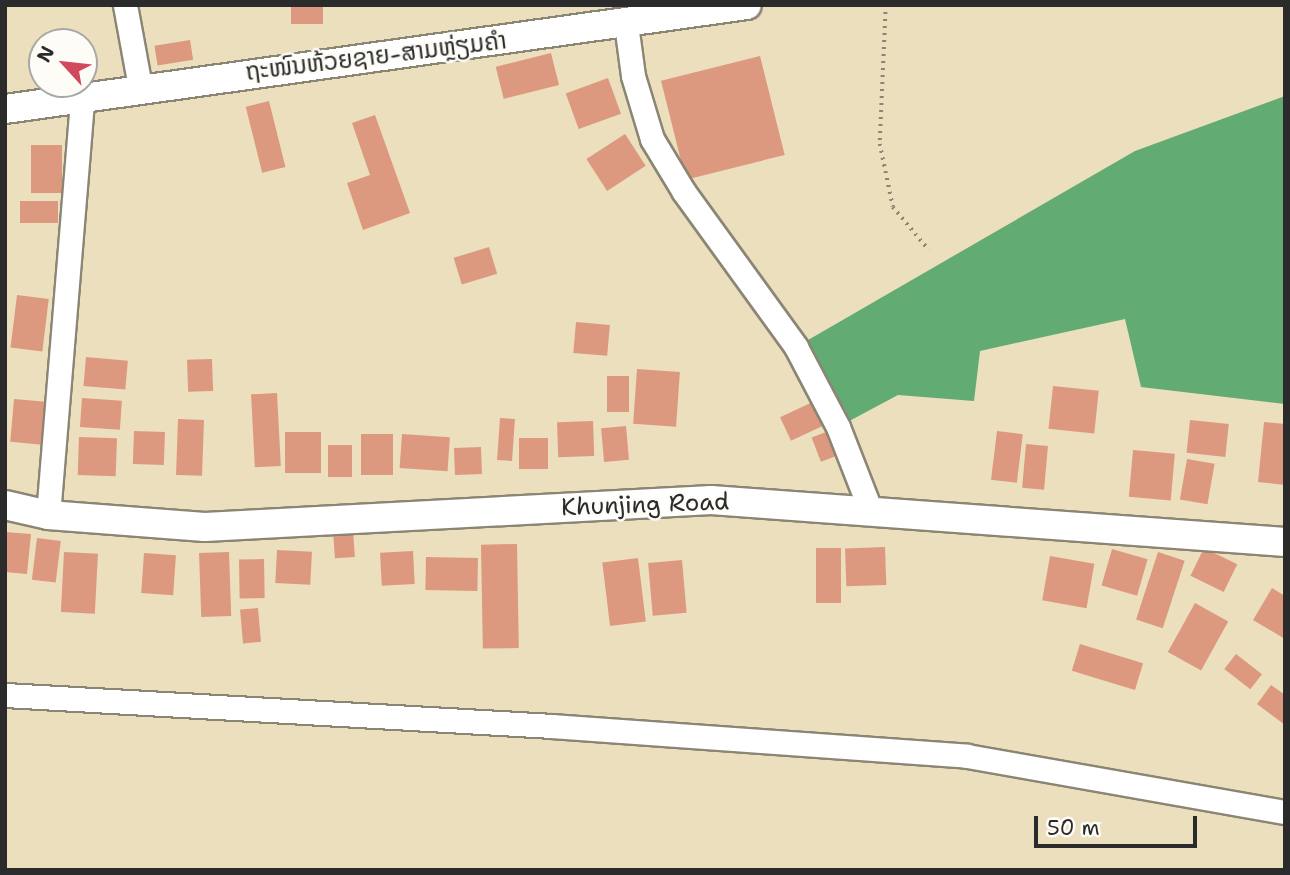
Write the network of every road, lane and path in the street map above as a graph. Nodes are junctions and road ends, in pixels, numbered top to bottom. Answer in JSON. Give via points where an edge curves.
{"nodes":[{"id":1,"x":125,"y":5,"type":"edge"},
{"id":2,"x":747,"y":5,"type":"edge"},
{"id":3,"x":886,"y":5,"type":"edge"},
{"id":4,"x":626,"y":24,"type":"junction"},
{"id":5,"x":140,"y":87,"type":"junction"},
{"id":6,"x":98,"y":94,"type":"edge"},
{"id":7,"x":76,"y":98,"type":"edge"},
{"id":8,"x":82,"y":98,"type":"edge"},
{"id":9,"x":5,"y":109,"type":"edge"},
{"id":10,"x":929,"y":250,"type":"dead end"},
{"id":11,"x":5,"y":505,"type":"edge"},
{"id":12,"x":870,"y":509,"type":"junction"},
{"id":13,"x":48,"y":514,"type":"junction"},
{"id":14,"x":1285,"y":542,"type":"edge"},
{"id":15,"x":5,"y":695,"type":"edge"},
{"id":16,"x":1285,"y":812,"type":"edge"}],
"edges":[{"from":1,"to":5,"type":"street"},
{"from":2,"to":4,"type":"main road","name":"ຖະໜົນຫ້ວຍຊາຍ-ສາມຫຼ່ຽມຄຳ"},
{"from":3,"to":10,"type":"path","via":[[880,144],[893,207]]},
{"from":4,"to":5,"type":"main road","name":"ຖະໜົນຫ້ວຍຊາຍ-ສາມຫຼ່ຽມຄຳ"},
{"from":4,"to":12,"type":"street","via":[[633,76],[652,139],[684,192],[796,347],[838,427]]},
{"from":5,"to":6,"type":"main road","name":"ຖະໜົນຫ້ວຍຊາຍ-ສາມຫຼ່ຽມຄຳ"},
{"from":7,"to":9,"type":"main road","name":"ຖະໜົນຫ້ວຍຊາຍ-ສາມຫຼ່ຽມຄຳ"},
{"from":8,"to":13,"type":"street"},
{"from":11,"to":13,"type":"main road","name":"Khunjing Road"},
{"from":12,"to":13,"type":"main road","name":"Khunjing Road","via":[[711,500],[205,527]]},
{"from":12,"to":14,"type":"main road","name":"Khunjing Road"},
{"from":15,"to":16,"type":"street","via":[[552,726],[967,756]]}]}
